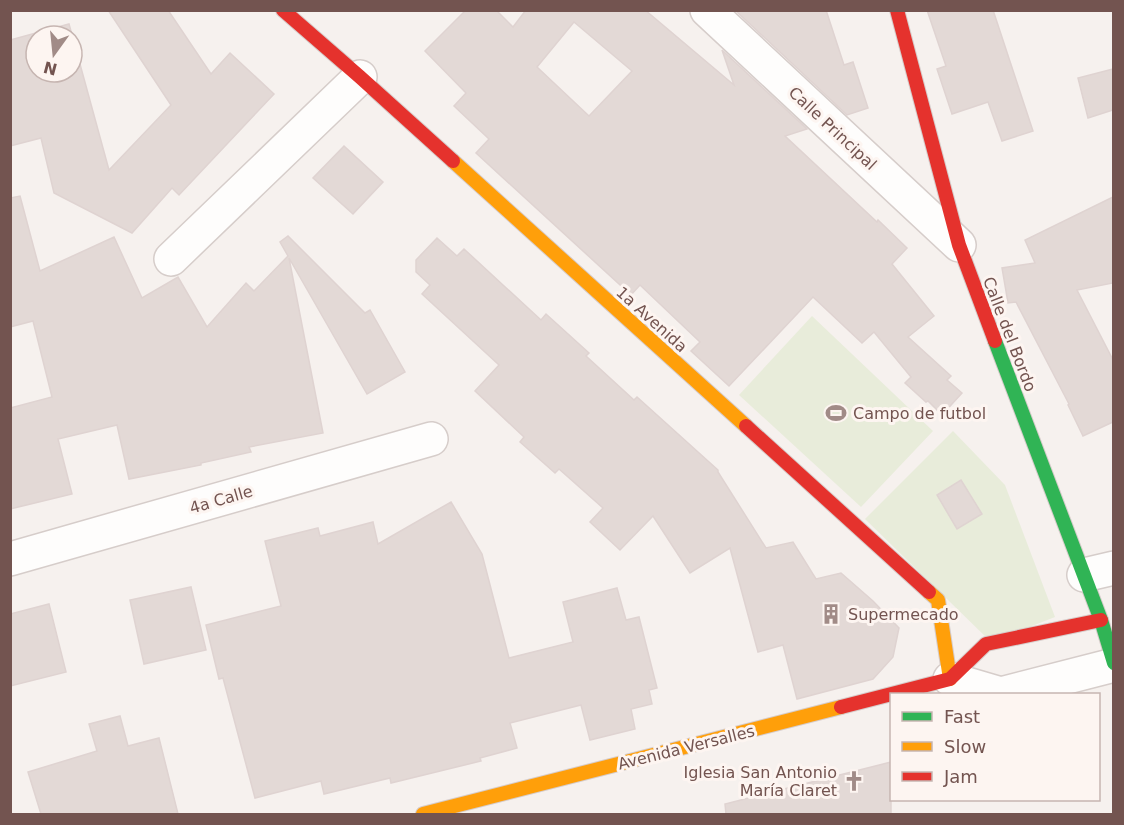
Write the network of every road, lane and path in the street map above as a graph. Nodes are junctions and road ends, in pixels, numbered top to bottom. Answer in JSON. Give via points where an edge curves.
{"nodes":[{"id":1,"x":283,"y":10,"type":"edge"},
{"id":2,"x":707,"y":10,"type":"edge"},
{"id":3,"x":897,"y":10,"type":"edge"},
{"id":4,"x":360,"y":76,"type":"junction"},
{"id":5,"x":959,"y":245,"type":"junction"},
{"id":6,"x":171,"y":259,"type":"dead end"},
{"id":7,"x":431,"y":439,"type":"dead end"},
{"id":8,"x":10,"y":559,"type":"edge"},
{"id":9,"x":1099,"y":571,"type":"edge"},
{"id":10,"x":1101,"y":620,"type":"junction"},
{"id":11,"x":1113,"y":664,"type":"edge"},
{"id":12,"x":950,"y":679,"type":"junction"},
{"id":13,"x":895,"y":693,"type":"edge"},
{"id":14,"x":999,"y":693,"type":"edge"},
{"id":15,"x":1006,"y":693,"type":"edge"},
{"id":16,"x":890,"y":694,"type":"edge"},
{"id":17,"x":423,"y":814,"type":"edge"}],
"edges":[{"from":1,"to":4,"type":"street","name":"1a Avenida"},
{"from":2,"to":5,"type":"street","name":"Calle Principal"},
{"from":3,"to":5,"type":"street","name":"Calle del Bordo"},
{"from":4,"to":6,"type":"street"},
{"from":4,"to":12,"type":"street","name":"1a Avenida","via":[[938,600]]},
{"from":5,"to":9,"type":"street","name":"Calle del Bordo"},
{"from":7,"to":8,"type":"street","name":"4a Calle"},
{"from":9,"to":10,"type":"street","name":"Calle del Bordo"},
{"from":10,"to":11,"type":"street","name":"Calle del Bordo"},
{"from":10,"to":12,"type":"street","name":"Avenida Versalles","via":[[986,644]]},
{"from":11,"to":15,"type":"street"},
{"from":12,"to":13,"type":"street","name":"Avenida Versalles"},
{"from":12,"to":14,"type":"street"},
{"from":16,"to":17,"type":"street","name":"Avenida Versalles"}]}
